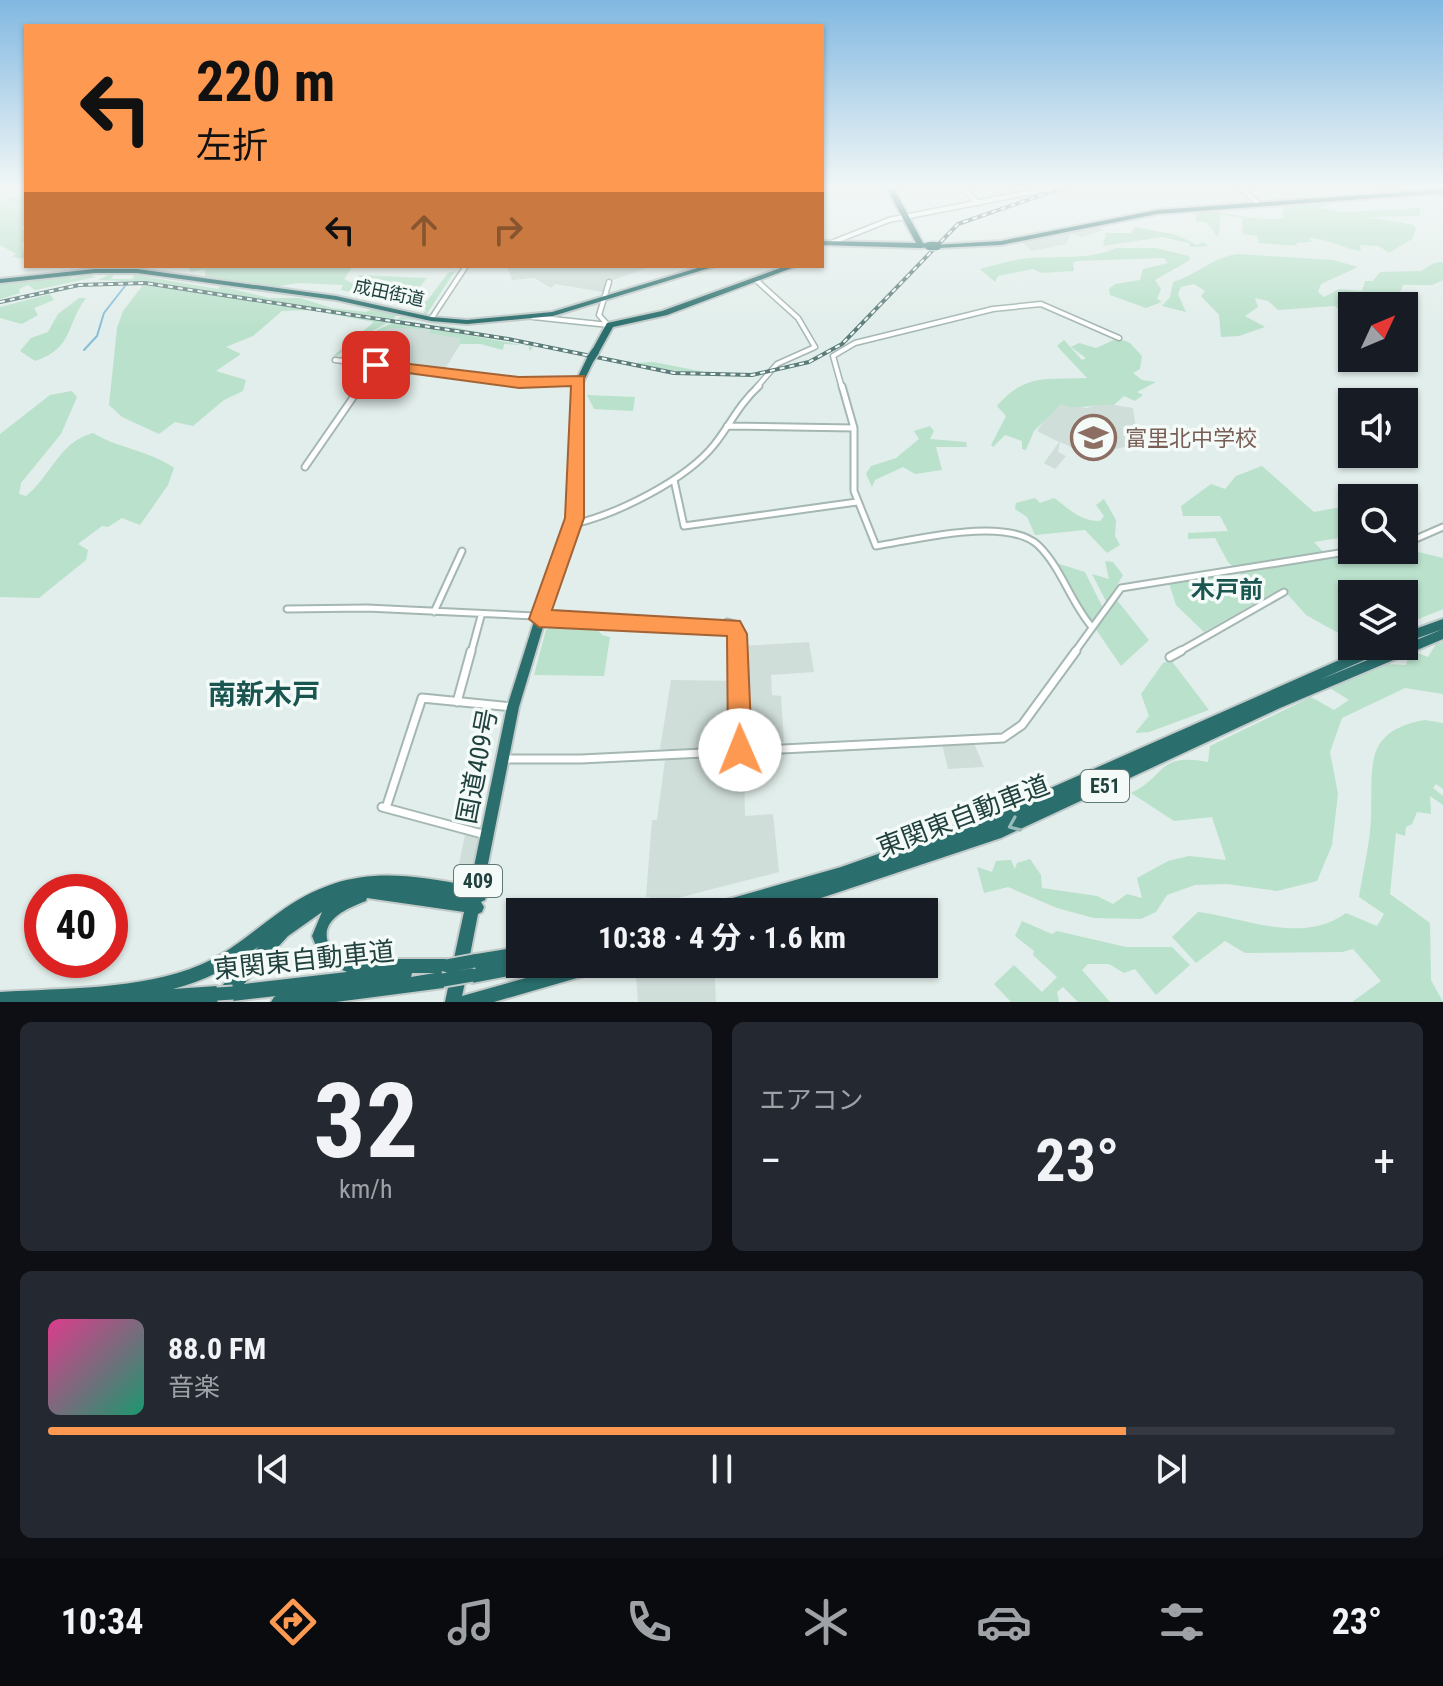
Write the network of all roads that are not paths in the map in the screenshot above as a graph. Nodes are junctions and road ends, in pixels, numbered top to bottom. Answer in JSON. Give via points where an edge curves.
{"nodes":[{"id":1,"x":851,"y":234,"type":"edge"},
{"id":2,"x":919,"y":234,"type":"edge"},
{"id":3,"x":1047,"y":234,"type":"edge"},
{"id":4,"x":825,"y":245,"type":"edge"},
{"id":5,"x":928,"y":245,"type":"junction"},
{"id":6,"x":463,"y":268,"type":"edge"},
{"id":7,"x":699,"y":268,"type":"edge"},
{"id":8,"x":705,"y":268,"type":"edge"},
{"id":9,"x":788,"y":268,"type":"edge"},
{"id":10,"x":0,"y":281,"type":"edge"},
{"id":11,"x":757,"y":281,"type":"junction"},
{"id":12,"x":609,"y":282,"type":"dead end"},
{"id":13,"x":601,"y":299,"type":"junction"},
{"id":14,"x":533,"y":317,"type":"junction"},
{"id":15,"x":431,"y":319,"type":"junction"},
{"id":16,"x":610,"y":325,"type":"junction"},
{"id":17,"x":1119,"y":338,"type":"dead end"},
{"id":18,"x":335,"y":360,"type":"dead end"},
{"id":19,"x":376,"y":365,"type":"junction"},
{"id":20,"x":579,"y":380,"type":"junction"},
{"id":21,"x":726,"y":426,"type":"junction"},
{"id":22,"x":854,"y":428,"type":"junction"},
{"id":23,"x":305,"y":467,"type":"dead end"},
{"id":24,"x":674,"y":480,"type":"junction"},
{"id":25,"x":857,"y":502,"type":"junction"},
{"id":26,"x":574,"y":524,"type":"junction"},
{"id":27,"x":1443,"y":527,"type":"edge"},
{"id":28,"x":1418,"y":538,"type":"edge"},
{"id":29,"x":462,"y":551,"type":"dead end"},
{"id":30,"x":1338,"y":553,"type":"edge"},
{"id":31,"x":1284,"y":592,"type":"dead end"},
{"id":32,"x":287,"y":609,"type":"dead end"},
{"id":33,"x":433,"y":612,"type":"junction"},
{"id":34,"x":481,"y":616,"type":"junction"},
{"id":35,"x":542,"y":618,"type":"junction"},
{"id":36,"x":1443,"y":624,"type":"edge"},
{"id":37,"x":1092,"y":627,"type":"junction"},
{"id":38,"x":1418,"y":633,"type":"edge"},
{"id":39,"x":1443,"y":634,"type":"edge"},
{"id":40,"x":1170,"y":657,"type":"dead end"},
{"id":41,"x":1352,"y":660,"type":"edge"},
{"id":42,"x":457,"y":702,"type":"junction"},
{"id":43,"x":513,"y":707,"type":"junction"},
{"id":44,"x":740,"y":750,"type":"junction"},
{"id":45,"x":505,"y":759,"type":"junction"},
{"id":46,"x":487,"y":835,"type":"junction"},
{"id":47,"x":379,"y":892,"type":"junction"},
{"id":48,"x":757,"y":898,"type":"edge"},
{"id":49,"x":801,"y":898,"type":"edge"},
{"id":50,"x":476,"y":900,"type":"junction"},
{"id":51,"x":506,"y":958,"type":"edge"},
{"id":52,"x":506,"y":966,"type":"edge"},
{"id":53,"x":473,"y":968,"type":"junction"},
{"id":54,"x":445,"y":973,"type":"junction"},
{"id":55,"x":553,"y":978,"type":"edge"},
{"id":56,"x":222,"y":996,"type":"edge"},
{"id":57,"x":0,"y":1000,"type":"edge"},
{"id":58,"x":92,"y":1002,"type":"edge"},
{"id":59,"x":279,"y":1002,"type":"edge"},
{"id":60,"x":455,"y":1002,"type":"edge"},
{"id":61,"x":466,"y":1002,"type":"edge"}],
"edges":[{"from":1,"to":4,"type":"street"},
{"from":2,"to":5,"type":"highway"},
{"from":3,"to":5,"type":"highway","via":[[1001,243]]},
{"from":4,"to":5,"type":"highway"},
{"from":6,"to":15,"type":"street"},
{"from":7,"to":13,"type":"highway","name":"成田街道"},
{"from":8,"to":13,"type":"highway","name":"成田街道"},
{"from":9,"to":11,"type":"highway"},
{"from":10,"to":15,"type":"highway","name":"成田街道","via":[[137,271],[336,298]]},
{"from":11,"to":16,"type":"highway"},
{"from":11,"to":21,"type":"street","via":[[803,321],[815,347],[777,364]]},
{"from":12,"to":13,"type":"street"},
{"from":13,"to":14,"type":"highway","name":"成田街道"},
{"from":13,"to":16,"type":"street","via":[[599,317]]},
{"from":14,"to":15,"type":"highway","name":"成田街道"},
{"from":14,"to":16,"type":"street"},
{"from":16,"to":20,"type":"highway","name":"国道409号","number":"409"},
{"from":17,"to":22,"type":"street","via":[[1041,304],[993,309],[848,345],[833,359]]},
{"from":18,"to":19,"type":"street"},
{"from":19,"to":20,"type":"street","via":[[519,382]]},
{"from":19,"to":23,"type":"street"},
{"from":20,"to":26,"type":"highway","name":"国道409号","number":"409"},
{"from":21,"to":22,"type":"street"},
{"from":21,"to":24,"type":"street","via":[[708,453]]},
{"from":22,"to":25,"type":"street","via":[[852,482]]},
{"from":24,"to":25,"type":"street","via":[[684,526]]},
{"from":24,"to":26,"type":"street"},
{"from":25,"to":37,"type":"street","via":[[876,546],[1004,530],[1025,536],[1037,544]]},
{"from":26,"to":35,"type":"highway","name":"国道409号","number":"409"},
{"from":27,"to":28,"type":"street"},
{"from":29,"to":33,"type":"street"},
{"from":30,"to":37,"type":"street","via":[[1128,586]]},
{"from":31,"to":40,"type":"street"},
{"from":32,"to":33,"type":"street"},
{"from":33,"to":34,"type":"street"},
{"from":34,"to":35,"type":"street"},
{"from":34,"to":42,"type":"street"},
{"from":35,"to":43,"type":"highway","name":"国道409号","number":"409"},
{"from":35,"to":44,"type":"street","via":[[728,625],[737,634]]},
{"from":35,"to":45,"type":"highway","name":"国道409号","number":"409"},
{"from":36,"to":38,"type":"highway"},
{"from":37,"to":44,"type":"street","via":[[1022,725],[1008,736]]},
{"from":39,"to":49,"type":"highway","name":"東関東自動車道","number":"E51","one_way":true,"via":[[1276,704],[1001,831]]},
{"from":41,"to":48,"type":"highway","name":"東関東自動車道","number":"E51","via":[[994,820]]},
{"from":42,"to":43,"type":"street"},
{"from":42,"to":46,"type":"street","via":[[421,700],[384,807]]},
{"from":43,"to":45,"type":"highway","name":"国道409号","number":"409"},
{"from":44,"to":45,"type":"street"},
{"from":45,"to":46,"type":"highway","name":"国道409号","number":"409"},
{"from":45,"to":50,"type":"highway","name":"国道409号","number":"409"},
{"from":46,"to":50,"type":"highway","name":"国道409号","number":"409"},
{"from":47,"to":50,"type":"highway"},
{"from":47,"to":54,"type":"highway","via":[[346,900],[325,918],[319,936],[327,956],[350,966]]},
{"from":47,"to":56,"type":"highway","via":[[350,892],[310,910]]},
{"from":50,"to":57,"type":"highway","via":[[373,881],[348,883],[317,895],[230,958],[187,978]]},
{"from":50,"to":60,"type":"highway","name":"国道409号","number":"409"},
{"from":51,"to":53,"type":"highway","name":"東関東自動車道"},
{"from":52,"to":53,"type":"highway","name":"東関東自動車道"},
{"from":53,"to":54,"type":"highway","name":"東関東自動車道","bridge":true},
{"from":54,"to":56,"type":"highway","name":"東関東自動車道"},
{"from":54,"to":59,"type":"highway","name":"東関東自動車道"},
{"from":55,"to":61,"type":"highway"},
{"from":56,"to":58,"type":"highway","name":"東関東自動車道"}]}
